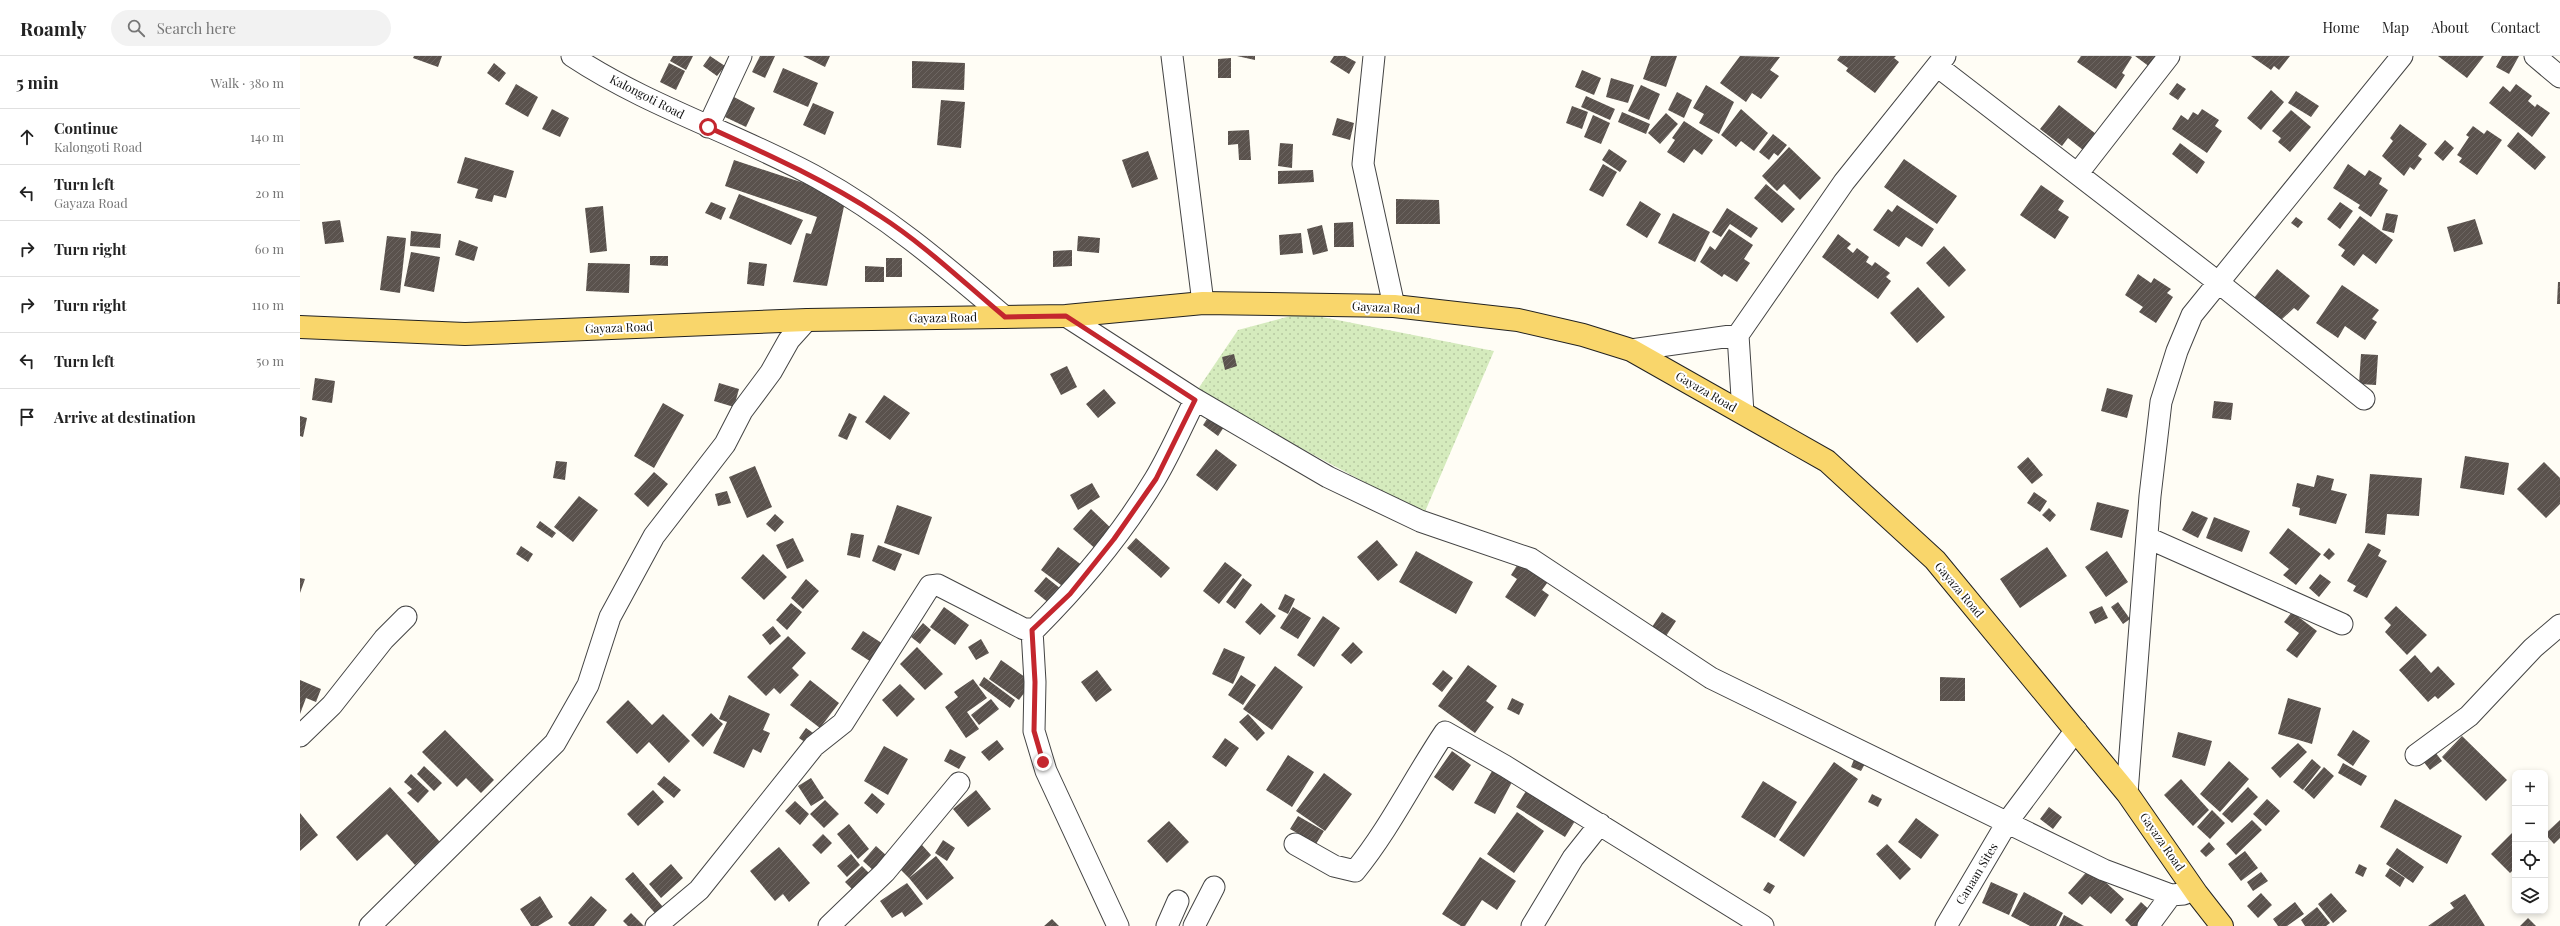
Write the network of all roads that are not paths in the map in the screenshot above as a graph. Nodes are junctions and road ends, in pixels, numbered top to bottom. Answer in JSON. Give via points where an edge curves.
{"nodes":[{"id":1,"x":572,"y":56,"type":"edge"},
{"id":2,"x":741,"y":56,"type":"edge"},
{"id":3,"x":1172,"y":56,"type":"edge"},
{"id":4,"x":1374,"y":56,"type":"edge"},
{"id":5,"x":2168,"y":56,"type":"edge"},
{"id":6,"x":2402,"y":56,"type":"edge"},
{"id":7,"x":2534,"y":56,"type":"edge"},
{"id":8,"x":1941,"y":61,"type":"edge"},
{"id":9,"x":2560,"y":77,"type":"edge"},
{"id":10,"x":708,"y":127,"type":"junction"},
{"id":11,"x":2078,"y":173,"type":"junction"},
{"id":12,"x":2219,"y":283,"type":"junction"},
{"id":13,"x":1203,"y":303,"type":"junction"},
{"id":14,"x":1394,"y":306,"type":"junction"},
{"id":15,"x":1066,"y":316,"type":"junction"},
{"id":16,"x":1005,"y":317,"type":"junction"},
{"id":17,"x":807,"y":320,"type":"junction"},
{"id":18,"x":300,"y":327,"type":"edge"},
{"id":19,"x":1738,"y":336,"type":"junction"},
{"id":20,"x":1632,"y":350,"type":"junction"},
{"id":21,"x":2364,"y":399,"type":"dead end"},
{"id":22,"x":1195,"y":400,"type":"junction"},
{"id":23,"x":1743,"y":413,"type":"junction"},
{"id":24,"x":2148,"y":538,"type":"junction"},
{"id":25,"x":406,"y":617,"type":"dead end"},
{"id":26,"x":2342,"y":624,"type":"dead end"},
{"id":27,"x":2560,"y":625,"type":"edge"},
{"id":28,"x":1032,"y":630,"type":"junction"},
{"id":29,"x":2076,"y":730,"type":"junction"},
{"id":30,"x":300,"y":736,"type":"edge"},
{"id":31,"x":2416,"y":755,"type":"dead end"},
{"id":32,"x":959,"y":783,"type":"dead end"},
{"id":33,"x":2127,"y":793,"type":"junction"},
{"id":34,"x":2008,"y":821,"type":"junction"},
{"id":35,"x":1600,"y":824,"type":"junction"},
{"id":36,"x":1295,"y":844,"type":"dead end"},
{"id":37,"x":1214,"y":887,"type":"dead end"},
{"id":38,"x":2197,"y":894,"type":"junction"},
{"id":39,"x":2171,"y":895,"type":"junction"},
{"id":40,"x":1178,"y":901,"type":"dead end"},
{"id":41,"x":1739,"y":919,"type":"edge"},
{"id":42,"x":370,"y":926,"type":"edge"},
{"id":43,"x":656,"y":926,"type":"edge"},
{"id":44,"x":829,"y":926,"type":"edge"},
{"id":45,"x":1118,"y":926,"type":"edge"},
{"id":46,"x":1167,"y":926,"type":"edge"},
{"id":47,"x":1194,"y":926,"type":"edge"},
{"id":48,"x":1532,"y":926,"type":"edge"},
{"id":49,"x":1763,"y":926,"type":"edge"},
{"id":50,"x":1946,"y":926,"type":"edge"},
{"id":51,"x":2148,"y":926,"type":"edge"},
{"id":52,"x":2222,"y":926,"type":"edge"}],
"edges":[{"from":1,"to":10,"type":"street","name":"Kalongoti Road","via":[[647,98]]},
{"from":2,"to":10,"type":"street"},
{"from":3,"to":13,"type":"street"},
{"from":4,"to":14,"type":"street","via":[[1363,164]]},
{"from":5,"to":11,"type":"street"},
{"from":6,"to":12,"type":"street"},
{"from":7,"to":9,"type":"street"},
{"from":8,"to":11,"type":"street"},
{"from":8,"to":19,"type":"street","via":[[1844,182]]},
{"from":10,"to":16,"type":"street","name":"Kalongoti Road","via":[[817,178],[881,216],[935,257]]},
{"from":11,"to":12,"type":"street"},
{"from":12,"to":21,"type":"street"},
{"from":12,"to":24,"type":"street","via":[[2192,315],[2177,351],[2161,402],[2150,496]]},
{"from":13,"to":14,"type":"main road","name":"Gayaza Road"},
{"from":13,"to":15,"type":"main road","name":"Gayaza Road"},
{"from":14,"to":20,"type":"main road","name":"Gayaza Road","via":[[1518,320]]},
{"from":15,"to":16,"type":"main road","name":"Gayaza Road"},
{"from":15,"to":22,"type":"street"},
{"from":16,"to":17,"type":"main road","name":"Gayaza Road"},
{"from":17,"to":18,"type":"main road","name":"Gayaza Road","via":[[464,334]]},
{"from":17,"to":42,"type":"street","via":[[789,340],[771,372],[742,411],[725,444],[654,536],[610,617],[588,684],[555,743]]},
{"from":19,"to":20,"type":"street"},
{"from":19,"to":23,"type":"street"},
{"from":20,"to":23,"type":"main road","name":"Gayaza Road"},
{"from":22,"to":28,"type":"street","via":[[1156,479],[1114,539],[1070,594]]},
{"from":22,"to":34,"type":"street","via":[[1328,477],[1420,521],[1531,559],[1711,678]]},
{"from":23,"to":29,"type":"main road","name":"Gayaza Road","via":[[1827,461],[1935,560]]},
{"from":24,"to":26,"type":"street"},
{"from":24,"to":33,"type":"street"},
{"from":25,"to":30,"type":"street","via":[[384,639],[332,705]]},
{"from":27,"to":31,"type":"street","via":[[2533,648],[2469,716]]},
{"from":28,"to":43,"type":"street","via":[[1024,629],[938,585],[930,586],[842,723],[814,746],[699,890]]},
{"from":28,"to":45,"type":"street","via":[[1034,731],[1046,771]]},
{"from":29,"to":33,"type":"main road","name":"Gayaza Road"},
{"from":29,"to":34,"type":"street","name":"Canaan Sites"},
{"from":32,"to":44,"type":"street","via":[[885,872]]},
{"from":33,"to":38,"type":"main road","name":"Gayaza Road"},
{"from":34,"to":39,"type":"street","via":[[2104,870]]},
{"from":34,"to":50,"type":"street","name":"Canaan Sites"},
{"from":35,"to":36,"type":"street","via":[[1445,732],[1371,852],[1355,870],[1334,866]]},
{"from":35,"to":41,"type":"street"},
{"from":35,"to":48,"type":"street","via":[[1573,858]]},
{"from":37,"to":47,"type":"street"},
{"from":38,"to":39,"type":"street"},
{"from":38,"to":52,"type":"main road","name":"Gayaza Road"},
{"from":39,"to":51,"type":"street"},
{"from":40,"to":46,"type":"street"},
{"from":41,"to":49,"type":"street"}]}
